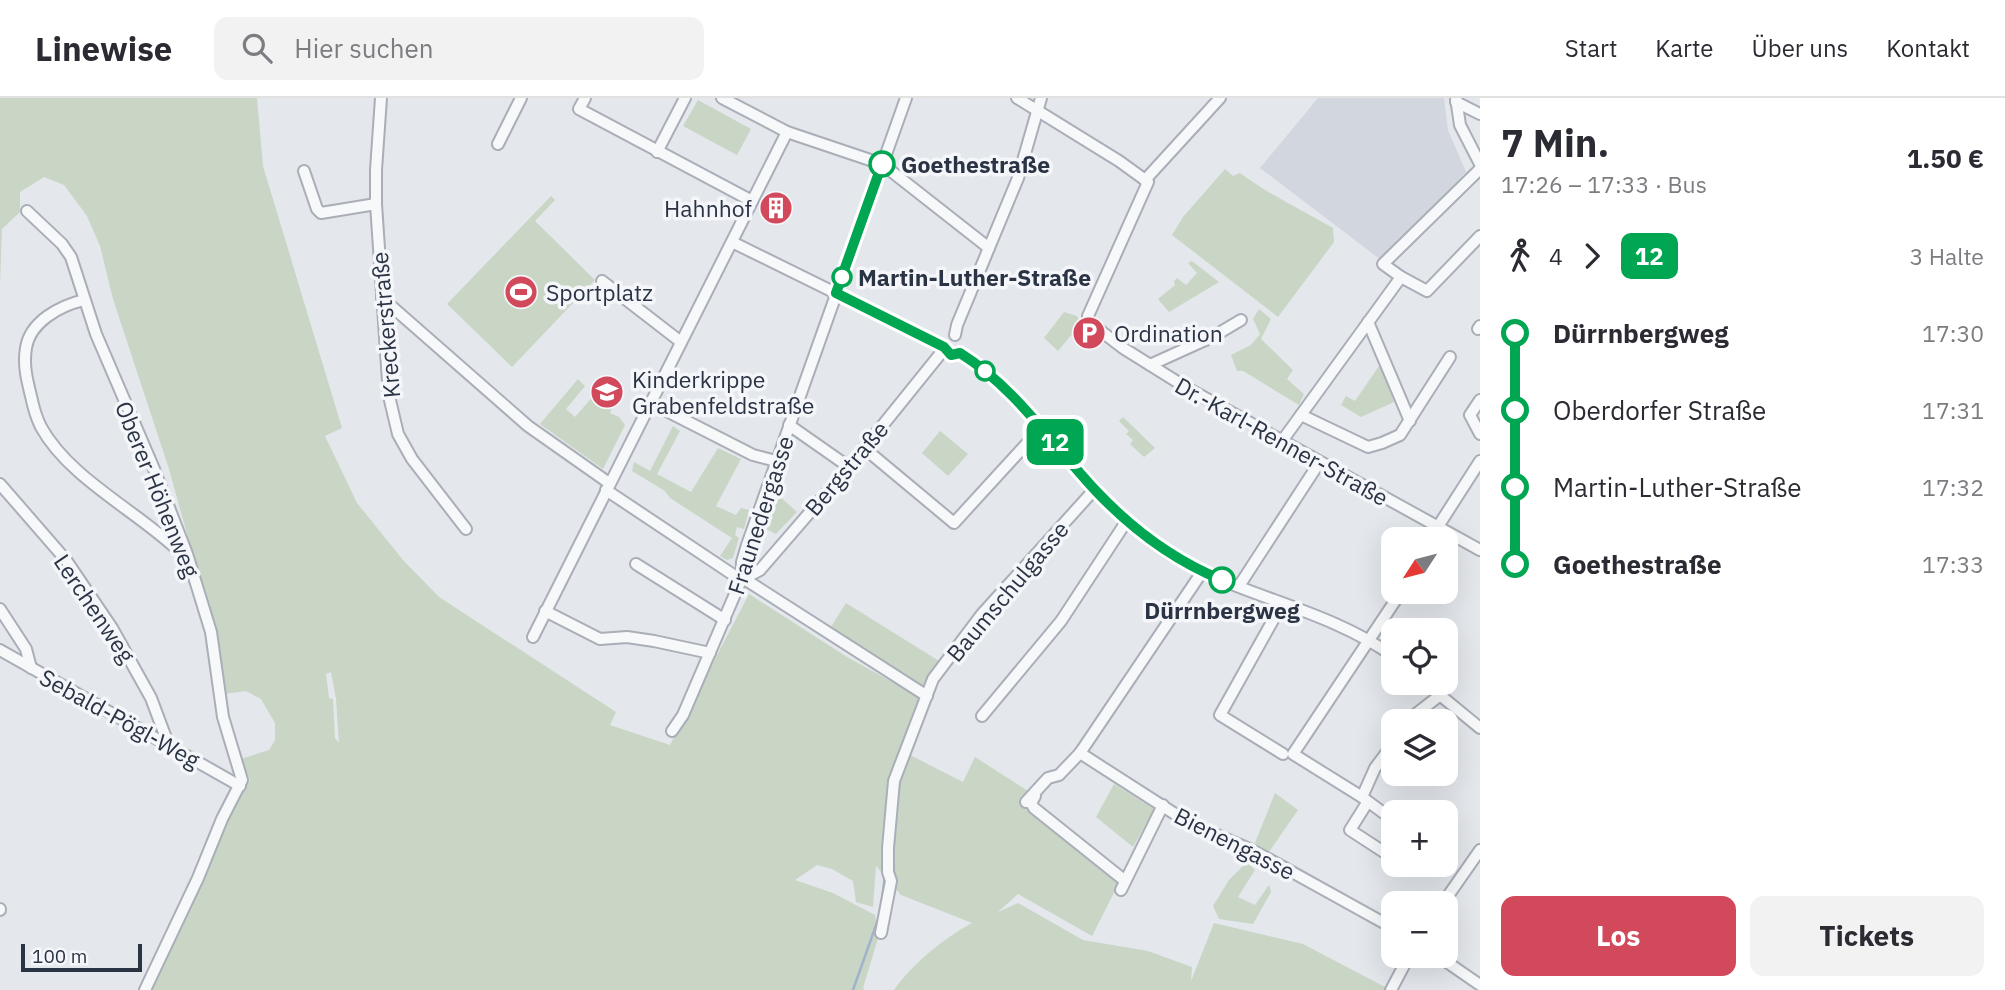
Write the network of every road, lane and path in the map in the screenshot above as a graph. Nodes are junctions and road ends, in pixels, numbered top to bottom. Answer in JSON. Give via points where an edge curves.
{"nodes":[{"id":1,"x":381,"y":98,"type":"edge"},
{"id":2,"x":521,"y":98,"type":"edge"},
{"id":3,"x":585,"y":98,"type":"edge"},
{"id":4,"x":685,"y":98,"type":"edge"},
{"id":5,"x":722,"y":98,"type":"edge"},
{"id":6,"x":906,"y":98,"type":"edge"},
{"id":7,"x":1017,"y":98,"type":"edge"},
{"id":8,"x":1041,"y":98,"type":"edge"},
{"id":9,"x":1220,"y":98,"type":"edge"},
{"id":10,"x":1456,"y":100,"type":"edge"},
{"id":11,"x":742,"y":102,"type":"edge"},
{"id":12,"x":1036,"y":111,"type":"junction"},
{"id":13,"x":1480,"y":114,"type":"edge"},
{"id":14,"x":787,"y":132,"type":"junction"},
{"id":15,"x":498,"y":144,"type":"dead end"},
{"id":16,"x":657,"y":152,"type":"junction"},
{"id":17,"x":882,"y":164,"type":"junction"},
{"id":18,"x":1480,"y":167,"type":"edge"},
{"id":19,"x":304,"y":171,"type":"dead end"},
{"id":20,"x":1147,"y":181,"type":"junction"},
{"id":21,"x":752,"y":201,"type":"junction"},
{"id":22,"x":376,"y":204,"type":"junction"},
{"id":23,"x":27,"y":211,"type":"dead end"},
{"id":24,"x":1480,"y":236,"type":"edge"},
{"id":25,"x":732,"y":242,"type":"junction"},
{"id":26,"x":989,"y":248,"type":"junction"},
{"id":27,"x":1401,"y":276,"type":"junction"},
{"id":28,"x":602,"y":281,"type":"dead end"},
{"id":29,"x":836,"y":293,"type":"junction"},
{"id":30,"x":382,"y":298,"type":"junction"},
{"id":31,"x":84,"y":300,"type":"junction"},
{"id":32,"x":1241,"y":320,"type":"dead end"},
{"id":33,"x":1368,"y":322,"type":"junction"},
{"id":34,"x":955,"y":335,"type":"junction"},
{"id":35,"x":681,"y":342,"type":"junction"},
{"id":36,"x":945,"y":349,"type":"junction"},
{"id":37,"x":960,"y":353,"type":"junction"},
{"id":38,"x":1450,"y":357,"type":"dead end"},
{"id":39,"x":1150,"y":365,"type":"junction"},
{"id":40,"x":1480,"y":400,"type":"edge"},
{"id":41,"x":651,"y":403,"type":"junction"},
{"id":42,"x":1301,"y":415,"type":"junction"},
{"id":43,"x":1410,"y":421,"type":"junction"},
{"id":44,"x":789,"y":425,"type":"junction"},
{"id":45,"x":1042,"y":427,"type":"junction"},
{"id":46,"x":1480,"y":434,"type":"edge"},
{"id":47,"x":1282,"y":441,"type":"junction"},
{"id":48,"x":864,"y":448,"type":"junction"},
{"id":49,"x":776,"y":461,"type":"junction"},
{"id":50,"x":1480,"y":461,"type":"edge"},
{"id":51,"x":1319,"y":463,"type":"junction"},
{"id":52,"x":849,"y":467,"type":"junction"},
{"id":53,"x":0,"y":484,"type":"edge"},
{"id":54,"x":608,"y":487,"type":"junction"},
{"id":55,"x":1094,"y":490,"type":"junction"},
{"id":56,"x":1126,"y":522,"type":"junction"},
{"id":57,"x":1436,"y":527,"type":"joint"},
{"id":58,"x":466,"y":529,"type":"dead end"},
{"id":59,"x":1458,"y":538,"type":"edge"},
{"id":60,"x":1480,"y":550,"type":"edge"},
{"id":61,"x":189,"y":560,"type":"junction"},
{"id":62,"x":636,"y":564,"type":"dead end"},
{"id":63,"x":1202,"y":572,"type":"junction"},
{"id":64,"x":743,"y":580,"type":"junction"},
{"id":65,"x":1238,"y":586,"type":"junction"},
{"id":66,"x":1282,"y":604,"type":"junction"},
{"id":67,"x":1392,"y":604,"type":"edge"},
{"id":68,"x":0,"y":609,"type":"edge"},
{"id":69,"x":545,"y":611,"type":"junction"},
{"id":70,"x":725,"y":620,"type":"junction"},
{"id":71,"x":533,"y":637,"type":"dead end"},
{"id":72,"x":1367,"y":640,"type":"junction"},
{"id":73,"x":1381,"y":649,"type":"edge"},
{"id":74,"x":0,"y":650,"type":"edge"},
{"id":75,"x":710,"y":653,"type":"junction"},
{"id":76,"x":31,"y":668,"type":"junction"},
{"id":77,"x":927,"y":696,"type":"junction"},
{"id":78,"x":1439,"y":696,"type":"joint"},
{"id":79,"x":1422,"y":709,"type":"edge"},
{"id":80,"x":982,"y":716,"type":"dead end"},
{"id":81,"x":1478,"y":722,"type":"edge"},
{"id":82,"x":672,"y":731,"type":"dead end"},
{"id":83,"x":169,"y":746,"type":"junction"},
{"id":84,"x":1080,"y":753,"type":"junction"},
{"id":85,"x":1283,"y":754,"type":"dead end"},
{"id":86,"x":1381,"y":760,"type":"edge"},
{"id":87,"x":1041,"y":785,"type":"junction"},
{"id":88,"x":240,"y":786,"type":"junction"},
{"id":89,"x":1365,"y":800,"type":"junction"},
{"id":90,"x":1026,"y":802,"type":"dead end"},
{"id":91,"x":1163,"y":805,"type":"junction"},
{"id":92,"x":1381,"y":811,"type":"edge"},
{"id":93,"x":1381,"y":850,"type":"edge"},
{"id":94,"x":1480,"y":850,"type":"edge"},
{"id":95,"x":1451,"y":891,"type":"edge"},
{"id":96,"x":1381,"y":921,"type":"edge"},
{"id":97,"x":881,"y":933,"type":"dead end"},
{"id":98,"x":1403,"y":968,"type":"edge"},
{"id":99,"x":1455,"y":968,"type":"edge"},
{"id":100,"x":1480,"y":985,"type":"edge"},
{"id":101,"x":145,"y":990,"type":"edge"},
{"id":102,"x":1391,"y":990,"type":"edge"}],
"edges":[{"from":1,"to":22,"type":"street","name":"Kreckerstraße"},
{"from":2,"to":15,"type":"street"},
{"from":3,"to":16,"type":"street","via":[[579,109]]},
{"from":4,"to":16,"type":"street"},
{"from":5,"to":11,"type":"street"},
{"from":6,"to":17,"type":"street","name":"Fraunedergasse"},
{"from":7,"to":12,"type":"street"},
{"from":8,"to":12,"type":"street"},
{"from":9,"to":20,"type":"street"},
{"from":10,"to":13,"type":"street"},
{"from":10,"to":18,"type":"street","via":[[1460,125]]},
{"from":11,"to":14,"type":"street"},
{"from":12,"to":20,"type":"street"},
{"from":12,"to":26,"type":"street","via":[[1018,178]]},
{"from":14,"to":17,"type":"street"},
{"from":14,"to":21,"type":"street"},
{"from":16,"to":21,"type":"street"},
{"from":17,"to":26,"type":"street"},
{"from":17,"to":29,"type":"street","name":"Fraunedergasse"},
{"from":18,"to":27,"type":"street","via":[[1383,264]]},
{"from":19,"to":22,"type":"street","via":[[321,214]]},
{"from":20,"to":39,"type":"street","name":"Dr.-Karl-Renner-Straße","via":[[1088,316]]},
{"from":21,"to":25,"type":"street"},
{"from":22,"to":30,"type":"street","name":"Kreckerstraße"},
{"from":23,"to":31,"type":"street","name":"Oberer Höhenweg","via":[[71,257]]},
{"from":24,"to":27,"type":"street","via":[[1427,291]]},
{"from":25,"to":29,"type":"street"},
{"from":25,"to":35,"type":"street"},
{"from":26,"to":34,"type":"street"},
{"from":27,"to":33,"type":"street"},
{"from":28,"to":35,"type":"street"},
{"from":29,"to":36,"type":"street"},
{"from":29,"to":44,"type":"street","name":"Fraunedergasse"},
{"from":30,"to":54,"type":"street","via":[[528,426]]},
{"from":30,"to":58,"type":"street","name":"Kreckerstraße","via":[[389,396],[398,434]]},
{"from":31,"to":61,"type":"street","name":"Oberer Höhenweg"},
{"from":31,"to":61,"type":"street","via":[[44,319],[28,335],[26,376],[41,428],[105,494]]},
{"from":32,"to":39,"type":"street"},
{"from":33,"to":42,"type":"street"},
{"from":33,"to":43,"type":"street"},
{"from":34,"to":36,"type":"street","via":[[947,338]]},
{"from":34,"to":37,"type":"street","via":[[964,342]]},
{"from":35,"to":41,"type":"street"},
{"from":36,"to":37,"type":"street"},
{"from":36,"to":48,"type":"street","name":"Bergstraße"},
{"from":37,"to":45,"type":"street","via":[[1001,383]]},
{"from":38,"to":43,"type":"street"},
{"from":39,"to":47,"type":"street","name":"Dr.-Karl-Renner-Straße"},
{"from":40,"to":46,"type":"street","via":[[1470,415]]},
{"from":41,"to":49,"type":"street","via":[[753,455]]},
{"from":41,"to":54,"type":"street"},
{"from":42,"to":43,"type":"street","via":[[1368,447],[1400,435]]},
{"from":42,"to":47,"type":"street"},
{"from":44,"to":49,"type":"street","name":"Fraunedergasse"},
{"from":44,"to":52,"type":"street"},
{"from":45,"to":48,"type":"street","via":[[954,523]]},
{"from":45,"to":55,"type":"street"},
{"from":47,"to":51,"type":"street","name":"Dr.-Karl-Renner-Straße"},
{"from":48,"to":52,"type":"street","name":"Bergstraße"},
{"from":49,"to":64,"type":"street","name":"Fraunedergasse","via":[[742,562]]},
{"from":50,"to":57,"type":"street"},
{"from":51,"to":57,"type":"street","name":"Dr.-Karl-Renner-Straße"},
{"from":51,"to":65,"type":"street"},
{"from":52,"to":64,"type":"street","name":"Bergstraße","via":[[760,570]]},
{"from":53,"to":83,"type":"street","name":"Lerchenweg","via":[[66,560],[112,628],[151,698]]},
{"from":54,"to":64,"type":"street"},
{"from":54,"to":69,"type":"street"},
{"from":55,"to":56,"type":"street"},
{"from":55,"to":77,"type":"street","name":"Baumschulgasse","via":[[982,614],[933,680]]},
{"from":56,"to":63,"type":"street"},
{"from":56,"to":80,"type":"street","via":[[1061,621]]},
{"from":59,"to":60,"type":"street","name":"Dr.-Karl-Renner-Straße"},
{"from":61,"to":88,"type":"street","name":"Oberer Höhenweg","via":[[211,632],[223,717]]},
{"from":62,"to":70,"type":"street"},
{"from":63,"to":65,"type":"street"},
{"from":63,"to":84,"type":"street"},
{"from":64,"to":70,"type":"street","name":"Fraunedergasse"},
{"from":64,"to":77,"type":"street"},
{"from":65,"to":66,"type":"street"},
{"from":66,"to":72,"type":"street"},
{"from":66,"to":85,"type":"street","via":[[1220,715]]},
{"from":67,"to":72,"type":"street"},
{"from":68,"to":76,"type":"street","via":[[26,649]]},
{"from":69,"to":71,"type":"street"},
{"from":69,"to":75,"type":"street","via":[[600,639],[654,641]]},
{"from":70,"to":75,"type":"street","name":"Fraunedergasse"},
{"from":72,"to":73,"type":"street"},
{"from":72,"to":89,"type":"street","via":[[1293,754]]},
{"from":74,"to":76,"type":"street","name":"Sebald-Pögl-Weg"},
{"from":75,"to":82,"type":"street","name":"Fraunedergasse"},
{"from":76,"to":83,"type":"street","name":"Sebald-Pögl-Weg"},
{"from":77,"to":97,"type":"street","name":"Baumschulgasse","via":[[894,780],[888,848],[891,881]]},
{"from":78,"to":79,"type":"street"},
{"from":78,"to":81,"type":"street"},
{"from":83,"to":88,"type":"street","name":"Sebald-Pögl-Weg"},
{"from":84,"to":87,"type":"street","via":[[1059,775]]},
{"from":84,"to":91,"type":"street","name":"Bienengasse"},
{"from":86,"to":89,"type":"street"},
{"from":87,"to":90,"type":"street"},
{"from":87,"to":91,"type":"street","via":[[1031,803],[1034,808],[1123,885]]},
{"from":88,"to":101,"type":"street"},
{"from":89,"to":92,"type":"street"},
{"from":89,"to":93,"type":"street","via":[[1350,830]]},
{"from":91,"to":96,"type":"street","name":"Bienengasse"},
{"from":94,"to":95,"type":"street"},
{"from":98,"to":102,"type":"street"},
{"from":99,"to":100,"type":"street"}]}
